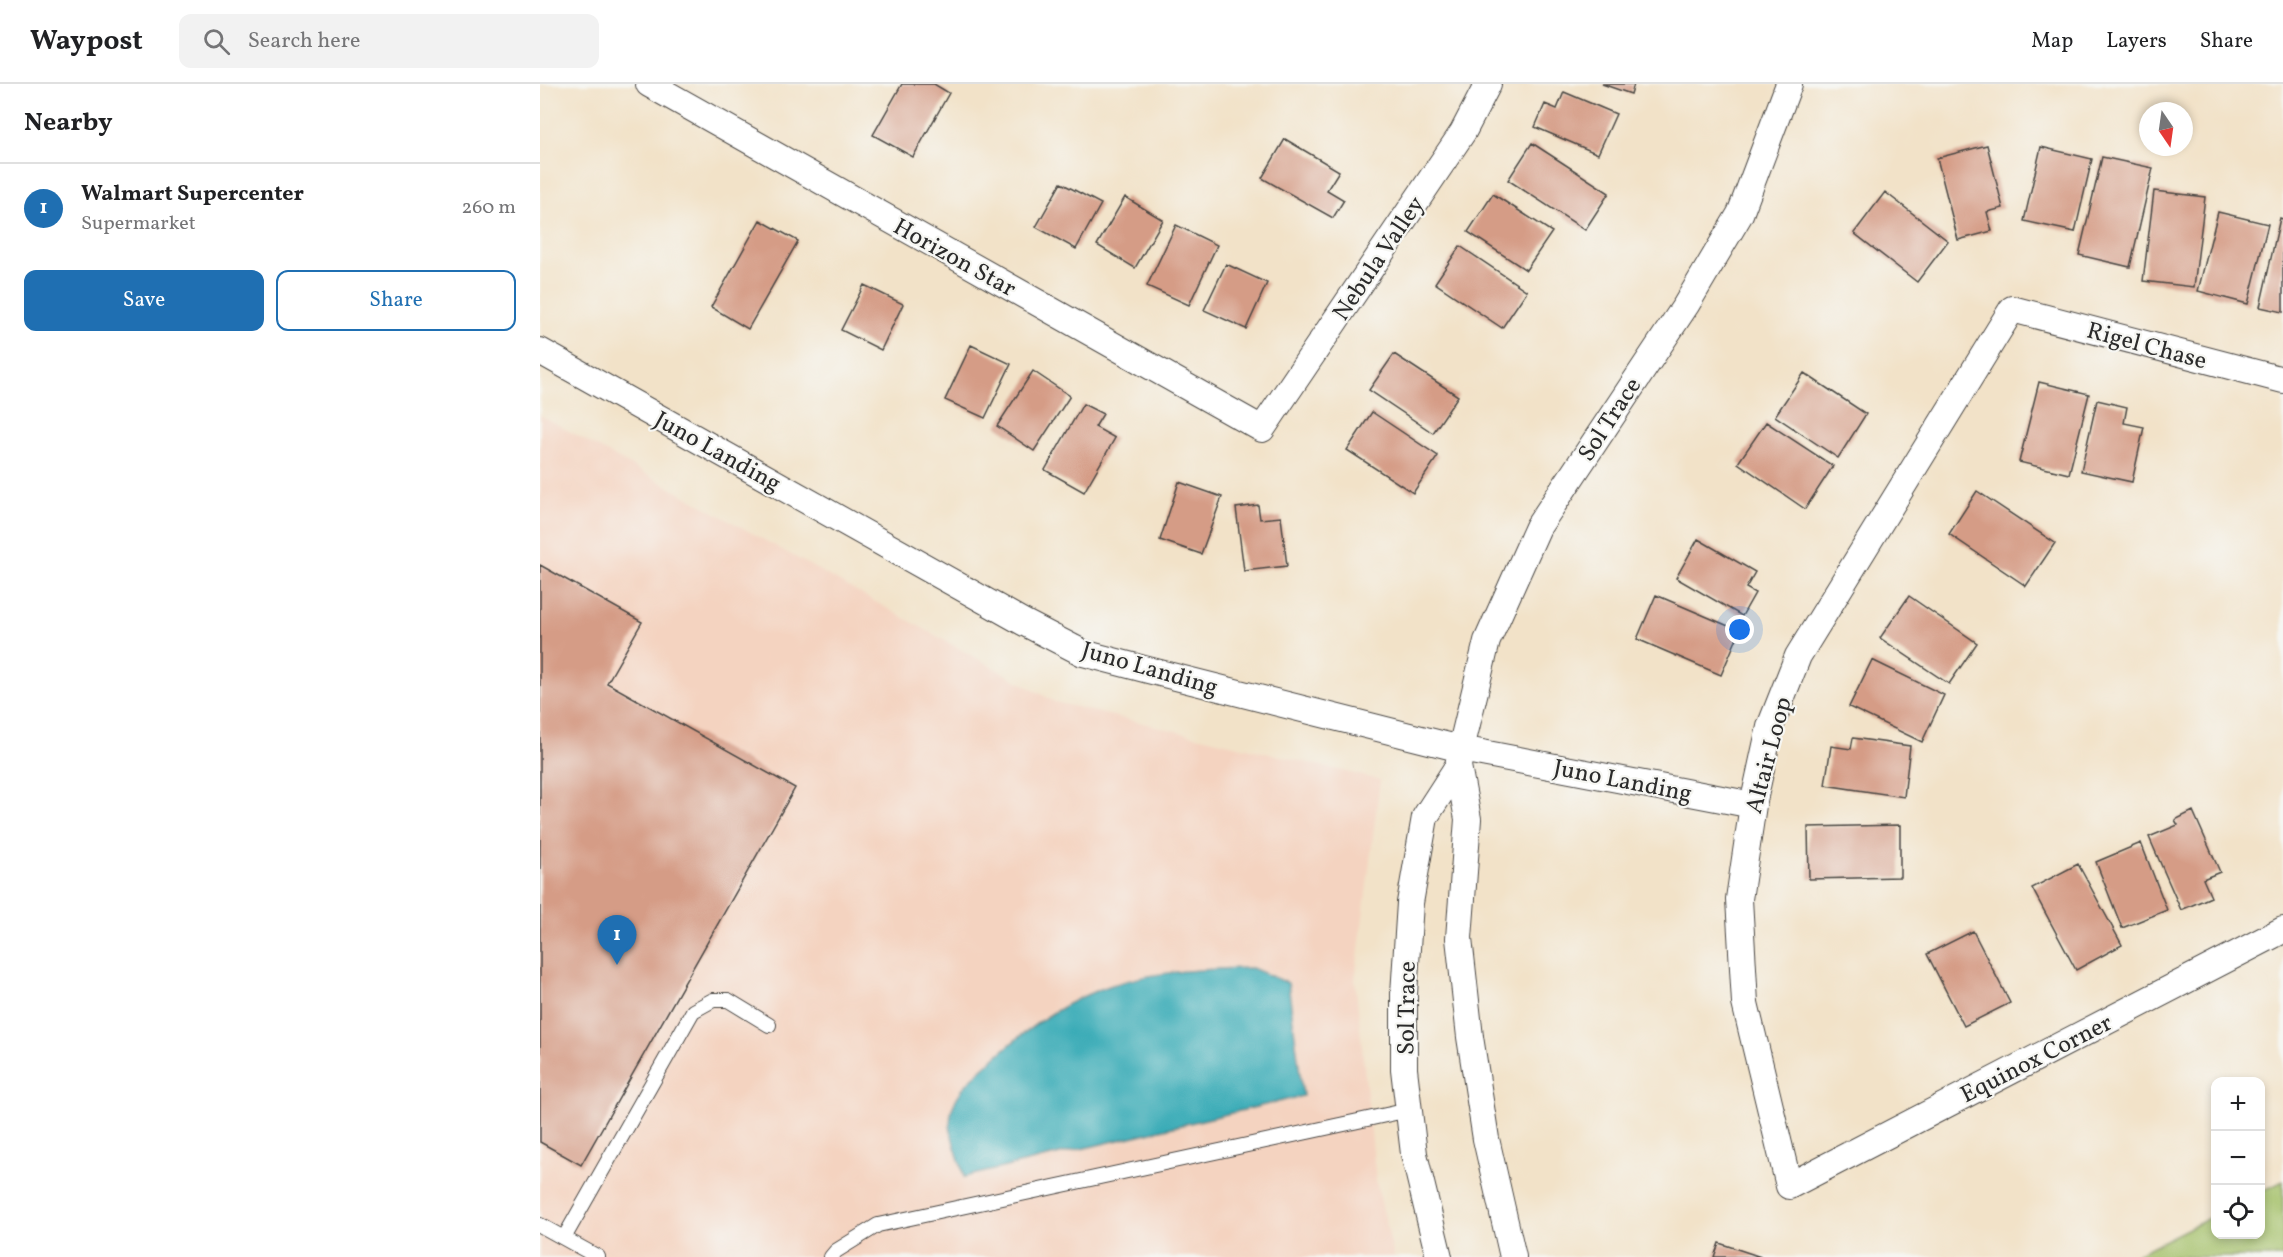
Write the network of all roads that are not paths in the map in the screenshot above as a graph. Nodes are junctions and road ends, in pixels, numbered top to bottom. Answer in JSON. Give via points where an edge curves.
{"nodes":[{"id":1,"x":649,"y":84,"type":"edge"},
{"id":2,"x":1488,"y":84,"type":"edge"},
{"id":3,"x":1789,"y":84,"type":"edge"},
{"id":4,"x":2012,"y":309,"type":"joint"},
{"id":5,"x":540,"y":351,"type":"edge"},
{"id":6,"x":2283,"y":380,"type":"edge"},
{"id":7,"x":1262,"y":429,"type":"joint"},
{"id":8,"x":1460,"y":757,"type":"junction"},
{"id":9,"x":1752,"y":805,"type":"junction"},
{"id":10,"x":2283,"y":930,"type":"edge"},
{"id":11,"x":769,"y":1025,"type":"dead end"},
{"id":12,"x":1409,"y":1110,"type":"junction"},
{"id":13,"x":1789,"y":1186,"type":"joint"},
{"id":14,"x":540,"y":1225,"type":"edge"},
{"id":15,"x":564,"y":1238,"type":"junction"},
{"id":16,"x":598,"y":1257,"type":"edge"},
{"id":17,"x":831,"y":1257,"type":"edge"},
{"id":18,"x":1439,"y":1257,"type":"edge"},
{"id":19,"x":1513,"y":1257,"type":"edge"}],
"edges":[{"from":1,"to":7,"type":"street","name":"Horizon Star"},
{"from":2,"to":7,"type":"street","name":"Nebula Valley","via":[[1463,132]]},
{"from":3,"to":8,"type":"street","name":"Sol Trace","via":[[1740,214],[1686,304],[1538,527],[1487,641]]},
{"from":4,"to":6,"type":"street","name":"Rigel Chase"},
{"from":4,"to":9,"type":"street","name":"Altair Loop","via":[[1798,656],[1770,727]]},
{"from":5,"to":8,"type":"street","name":"Juno Landing","via":[[1083,652]]},
{"from":8,"to":9,"type":"street","name":"Juno Landing"},
{"from":8,"to":12,"type":"street","name":"Sol Trace","via":[[1425,817],[1410,903],[1404,994],[1404,1069]]},
{"from":8,"to":19,"type":"street","name":"Sol Trace","via":[[1468,819],[1459,938],[1486,1139]]},
{"from":9,"to":13,"type":"street","name":"Altair Loop","via":[[1739,899],[1745,1003]]},
{"from":10,"to":13,"type":"street","name":"Equinox Corner"},
{"from":11,"to":15,"type":"lane","via":[[728,1000],[713,1000],[693,1011]]},
{"from":12,"to":17,"type":"lane","via":[[878,1225]]},
{"from":12,"to":18,"type":"street","name":"Sol Trace","via":[[1414,1154]]},
{"from":14,"to":15,"type":"lane"},
{"from":15,"to":16,"type":"lane"}]}
